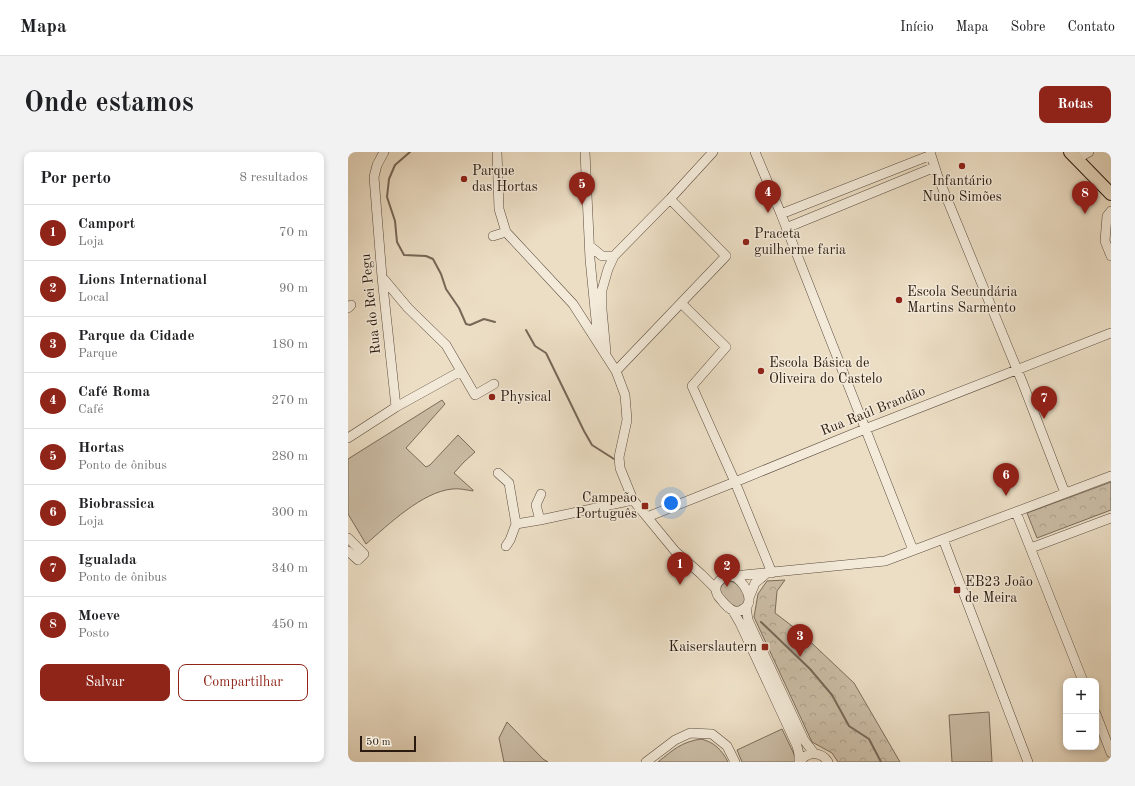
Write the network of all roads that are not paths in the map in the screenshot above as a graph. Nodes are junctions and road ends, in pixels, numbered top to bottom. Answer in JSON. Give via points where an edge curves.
{"nodes":[{"id":1,"x":384,"y":152,"type":"edge"},
{"id":2,"x":497,"y":152,"type":"edge"},
{"id":3,"x":585,"y":152,"type":"edge"},
{"id":4,"x":714,"y":152,"type":"edge"},
{"id":5,"x":755,"y":152,"type":"edge"},
{"id":6,"x":1089,"y":152,"type":"edge"},
{"id":7,"x":929,"y":153,"type":"edge"},
{"id":8,"x":1073,"y":156,"type":"edge"},
{"id":9,"x":935,"y":167,"type":"junction"},
{"id":10,"x":1111,"y":194,"type":"edge"},
{"id":11,"x":670,"y":199,"type":"junction"},
{"id":12,"x":1111,"y":211,"type":"edge"},
{"id":13,"x":781,"y":214,"type":"junction"},
{"id":14,"x":786,"y":228,"type":"junction"},
{"id":15,"x":506,"y":232,"type":"junction"},
{"id":16,"x":493,"y":236,"type":"dead end"},
{"id":17,"x":590,"y":246,"type":"junction"},
{"id":18,"x":614,"y":256,"type":"junction"},
{"id":19,"x":1111,"y":256,"type":"edge"},
{"id":20,"x":382,"y":277,"type":"junction"},
{"id":21,"x":682,"y":303,"type":"junction"},
{"id":22,"x":573,"y":304,"type":"junction"},
{"id":23,"x":594,"y":304,"type":"junction"},
{"id":24,"x":1111,"y":333,"type":"edge"},
{"id":25,"x":606,"y":355,"type":"junction"},
{"id":26,"x":1017,"y":369,"type":"junction"},
{"id":27,"x":461,"y":371,"type":"junction"},
{"id":28,"x":616,"y":371,"type":"junction"},
{"id":29,"x":494,"y":384,"type":"dead end"},
{"id":30,"x":396,"y":407,"type":"junction"},
{"id":31,"x":865,"y":429,"type":"junction"},
{"id":32,"x":348,"y":438,"type":"edge"},
{"id":33,"x":498,"y":473,"type":"dead end"},
{"id":34,"x":1111,"y":476,"type":"edge"},
{"id":35,"x":735,"y":482,"type":"junction"},
{"id":36,"x":1065,"y":493,"type":"junction"},
{"id":37,"x":541,"y":494,"type":"dead end"},
{"id":38,"x":633,"y":500,"type":"junction"},
{"id":39,"x":1016,"y":512,"type":"junction"},
{"id":40,"x":647,"y":517,"type":"junction"},
{"id":41,"x":1111,"y":518,"type":"edge"},
{"id":42,"x":540,"y":520,"type":"junction"},
{"id":43,"x":516,"y":524,"type":"junction"},
{"id":44,"x":348,"y":538,"type":"edge"},
{"id":45,"x":943,"y":540,"type":"junction"},
{"id":46,"x":506,"y":546,"type":"dead end"},
{"id":47,"x":1031,"y":548,"type":"junction"},
{"id":48,"x":913,"y":550,"type":"junction"},
{"id":49,"x":348,"y":551,"type":"edge"},
{"id":50,"x":769,"y":573,"type":"junction"},
{"id":51,"x":701,"y":574,"type":"junction"},
{"id":52,"x":733,"y":576,"type":"junction"},
{"id":53,"x":723,"y":577,"type":"junction"},
{"id":54,"x":716,"y":589,"type":"junction"},
{"id":55,"x":750,"y":598,"type":"junction"},
{"id":56,"x":746,"y":607,"type":"junction"},
{"id":57,"x":733,"y":611,"type":"junction"},
{"id":58,"x":1082,"y":678,"type":"edge"},
{"id":59,"x":1099,"y":722,"type":"edge"},
{"id":60,"x":1111,"y":753,"type":"edge"},
{"id":61,"x":814,"y":754,"type":"junction"},
{"id":62,"x":646,"y":762,"type":"edge"},
{"id":63,"x":734,"y":762,"type":"edge"},
{"id":64,"x":800,"y":762,"type":"edge"},
{"id":65,"x":828,"y":762,"type":"edge"},
{"id":66,"x":1028,"y":762,"type":"edge"}],
"edges":[{"from":1,"to":20,"type":"street","name":"Rua do Rei Pegu","via":[[374,177]]},
{"from":2,"to":15,"type":"street","via":[[500,209]]},
{"from":3,"to":17,"type":"street"},
{"from":4,"to":11,"type":"street"},
{"from":5,"to":13,"type":"street"},
{"from":6,"to":8,"type":"street"},
{"from":7,"to":9,"type":"street"},
{"from":7,"to":13,"type":"street"},
{"from":8,"to":10,"type":"main road"},
{"from":9,"to":14,"type":"street"},
{"from":9,"to":26,"type":"street"},
{"from":11,"to":18,"type":"street"},
{"from":11,"to":21,"type":"street","via":[[726,256]]},
{"from":12,"to":19,"type":"street","via":[[1107,216],[1105,241]]},
{"from":13,"to":14,"type":"street"},
{"from":14,"to":31,"type":"street"},
{"from":15,"to":16,"type":"street"},
{"from":15,"to":22,"type":"street"},
{"from":17,"to":18,"type":"street","via":[[602,256]]},
{"from":17,"to":23,"type":"street"},
{"from":18,"to":25,"type":"street","via":[[602,290]]},
{"from":20,"to":27,"type":"street","via":[[408,308],[446,345]]},
{"from":20,"to":30,"type":"street","name":"Rua do Rei Pegu"},
{"from":21,"to":28,"type":"street"},
{"from":21,"to":35,"type":"street","via":[[726,347],[692,386]]},
{"from":22,"to":23,"type":"street","via":[[580,309]]},
{"from":22,"to":25,"type":"street"},
{"from":23,"to":25,"type":"street","via":[[596,330]]},
{"from":24,"to":26,"type":"street","name":"Rua Raúl Brandão"},
{"from":25,"to":28,"type":"street"},
{"from":26,"to":31,"type":"street","name":"Rua Raúl Brandão"},
{"from":26,"to":36,"type":"street"},
{"from":27,"to":29,"type":"street","via":[[475,394]]},
{"from":27,"to":30,"type":"street"},
{"from":28,"to":38,"type":"street","via":[[625,395],[627,420],[619,456],[620,468]]},
{"from":30,"to":32,"type":"street"},
{"from":31,"to":35,"type":"street","name":"Rua Raúl Brandão"},
{"from":31,"to":48,"type":"street"},
{"from":33,"to":43,"type":"street","via":[[509,483]]},
{"from":34,"to":36,"type":"street"},
{"from":35,"to":40,"type":"street","name":"Rua Raúl Brandão"},
{"from":35,"to":50,"type":"street"},
{"from":36,"to":39,"type":"street"},
{"from":37,"to":42,"type":"street","via":[[536,505]]},
{"from":38,"to":40,"type":"street"},
{"from":38,"to":42,"type":"street"},
{"from":39,"to":45,"type":"street"},
{"from":39,"to":47,"type":"street"},
{"from":40,"to":51,"type":"street","via":[[675,551]]},
{"from":41,"to":47,"type":"street"},
{"from":42,"to":43,"type":"street"},
{"from":43,"to":46,"type":"street"},
{"from":44,"to":49,"type":"street","via":[[364,554],[358,560]]},
{"from":45,"to":48,"type":"street"},
{"from":45,"to":66,"type":"street"},
{"from":47,"to":58,"type":"street"},
{"from":48,"to":50,"type":"street","via":[[885,561]]},
{"from":50,"to":52,"type":"street"},
{"from":50,"to":55,"type":"street","via":[[755,583]]},
{"from":51,"to":53,"type":"street"},
{"from":51,"to":54,"type":"street"},
{"from":52,"to":53,"type":"street"},
{"from":52,"to":55,"type":"street","via":[[745,588]]},
{"from":53,"to":54,"type":"street","via":[[716,584]]},
{"from":54,"to":57,"type":"street","via":[[717,594]]},
{"from":55,"to":56,"type":"street"},
{"from":56,"to":57,"type":"street","via":[[738,612]]},
{"from":56,"to":61,"type":"street","via":[[748,620],[804,740]]},
{"from":57,"to":64,"type":"street","via":[[797,746]]},
{"from":59,"to":60,"type":"street"},
{"from":61,"to":64,"type":"street","via":[[805,756]]},
{"from":61,"to":65,"type":"street","via":[[823,756]]},
{"from":62,"to":63,"type":"street","via":[[675,740],[690,733],[712,734],[727,746]]}]}
